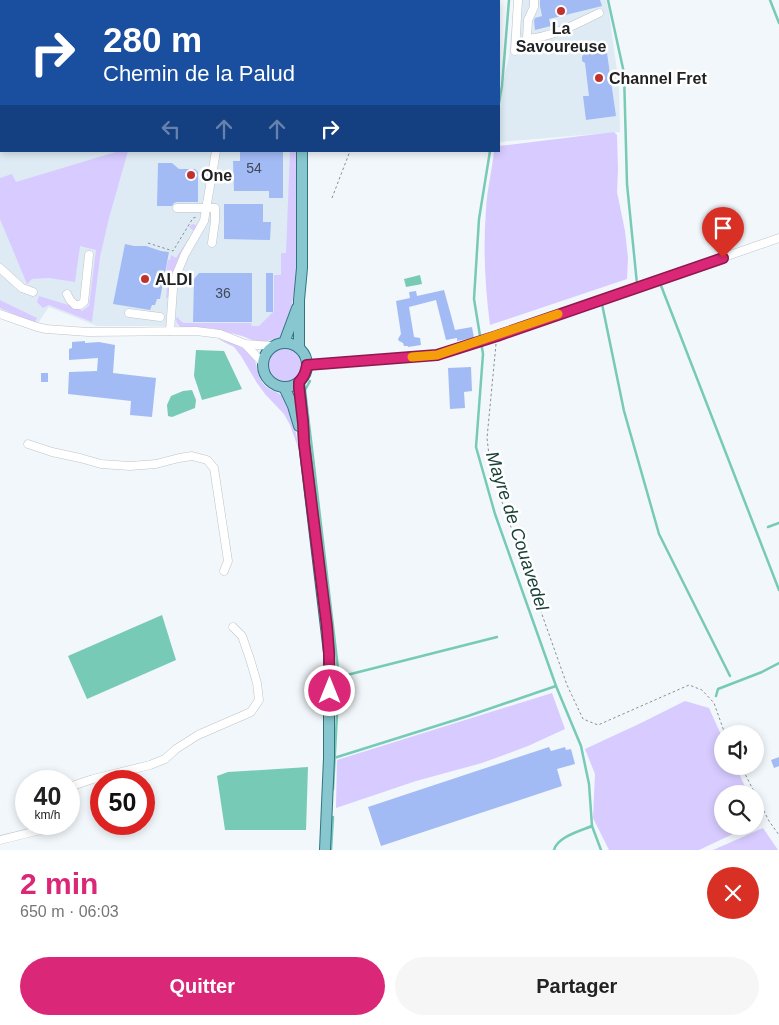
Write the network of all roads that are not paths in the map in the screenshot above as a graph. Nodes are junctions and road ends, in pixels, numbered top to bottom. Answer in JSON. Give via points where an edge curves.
{"nodes":[{"id":1,"x":518,"y":0,"type":"edge"},
{"id":2,"x":534,"y":0,"type":"edge"},
{"id":3,"x":599,"y":12,"type":"dead end"},
{"id":4,"x":515,"y":51,"type":"dead end"},
{"id":5,"x":216,"y":152,"type":"edge"},
{"id":6,"x":302,"y":152,"type":"edge"},
{"id":7,"x":177,"y":208,"type":"dead end"},
{"id":8,"x":205,"y":212,"type":"junction"},
{"id":9,"x":779,"y":238,"type":"edge"},
{"id":10,"x":212,"y":243,"type":"dead end"},
{"id":11,"x":90,"y":256,"type":"dead end"},
{"id":12,"x":0,"y":268,"type":"edge"},
{"id":13,"x":33,"y":292,"type":"dead end"},
{"id":14,"x":67,"y":294,"type":"dead end"},
{"id":15,"x":299,"y":300,"type":"junction"},
{"id":16,"x":129,"y":313,"type":"dead end"},
{"id":17,"x":0,"y":314,"type":"edge"},
{"id":18,"x":160,"y":317,"type":"dead end"},
{"id":19,"x":170,"y":331,"type":"junction"},
{"id":20,"x":284,"y":343,"type":"junction"},
{"id":21,"x":245,"y":344,"type":"junction"},
{"id":22,"x":272,"y":346,"type":"junction"},
{"id":23,"x":299,"y":348,"type":"junction"},
{"id":24,"x":263,"y":363,"type":"junction"},
{"id":25,"x":307,"y":365,"type":"junction"},
{"id":26,"x":299,"y":382,"type":"junction"},
{"id":27,"x":284,"y":388,"type":"junction"},
{"id":28,"x":304,"y":443,"type":"junction"},
{"id":29,"x":28,"y":444,"type":"dead end"},
{"id":30,"x":224,"y":571,"type":"dead end"},
{"id":31,"x":233,"y":627,"type":"dead end"},
{"id":32,"x":80,"y":783,"type":"edge"},
{"id":33,"x":20,"y":835,"type":"edge"},
{"id":34,"x":0,"y":840,"type":"edge"},
{"id":35,"x":325,"y":850,"type":"edge"}],
"edges":[{"from":1,"to":4,"type":"street"},
{"from":2,"to":3,"type":"street","via":[[527,39],[540,38],[573,26]]},
{"from":5,"to":8,"type":"street"},
{"from":6,"to":15,"type":"main road"},
{"from":7,"to":8,"type":"street"},
{"from":8,"to":10,"type":"street","via":[[215,208]]},
{"from":8,"to":19,"type":"street","via":[[200,230],[177,274]]},
{"from":9,"to":25,"type":"street","via":[[437,355]]},
{"from":11,"to":14,"type":"street","via":[[84,302],[75,305]]},
{"from":12,"to":13,"type":"street","via":[[22,288]]},
{"from":15,"to":20,"type":"main road"},
{"from":15,"to":23,"type":"main road"},
{"from":16,"to":18,"type":"street"},
{"from":17,"to":19,"type":"street","via":[[46,329]]},
{"from":19,"to":21,"type":"street","via":[[220,334]]},
{"from":20,"to":22,"type":"main road"},
{"from":20,"to":23,"type":"main road"},
{"from":21,"to":22,"type":"street"},
{"from":21,"to":24,"type":"street"},
{"from":22,"to":24,"type":"main road"},
{"from":23,"to":25,"type":"main road"},
{"from":24,"to":27,"type":"main road","via":[[268,380]]},
{"from":25,"to":26,"type":"main road"},
{"from":26,"to":27,"type":"main road"},
{"from":26,"to":28,"type":"main road"},
{"from":27,"to":28,"type":"main road"},
{"from":28,"to":35,"type":"main road","via":[[329,653]]},
{"from":29,"to":30,"type":"street","via":[[101,464],[156,464],[192,456],[206,460],[214,468],[228,561]]},
{"from":31,"to":32,"type":"street","via":[[242,636],[257,683],[259,700],[251,712],[198,736],[165,759]]},
{"from":33,"to":34,"type":"street"}]}
